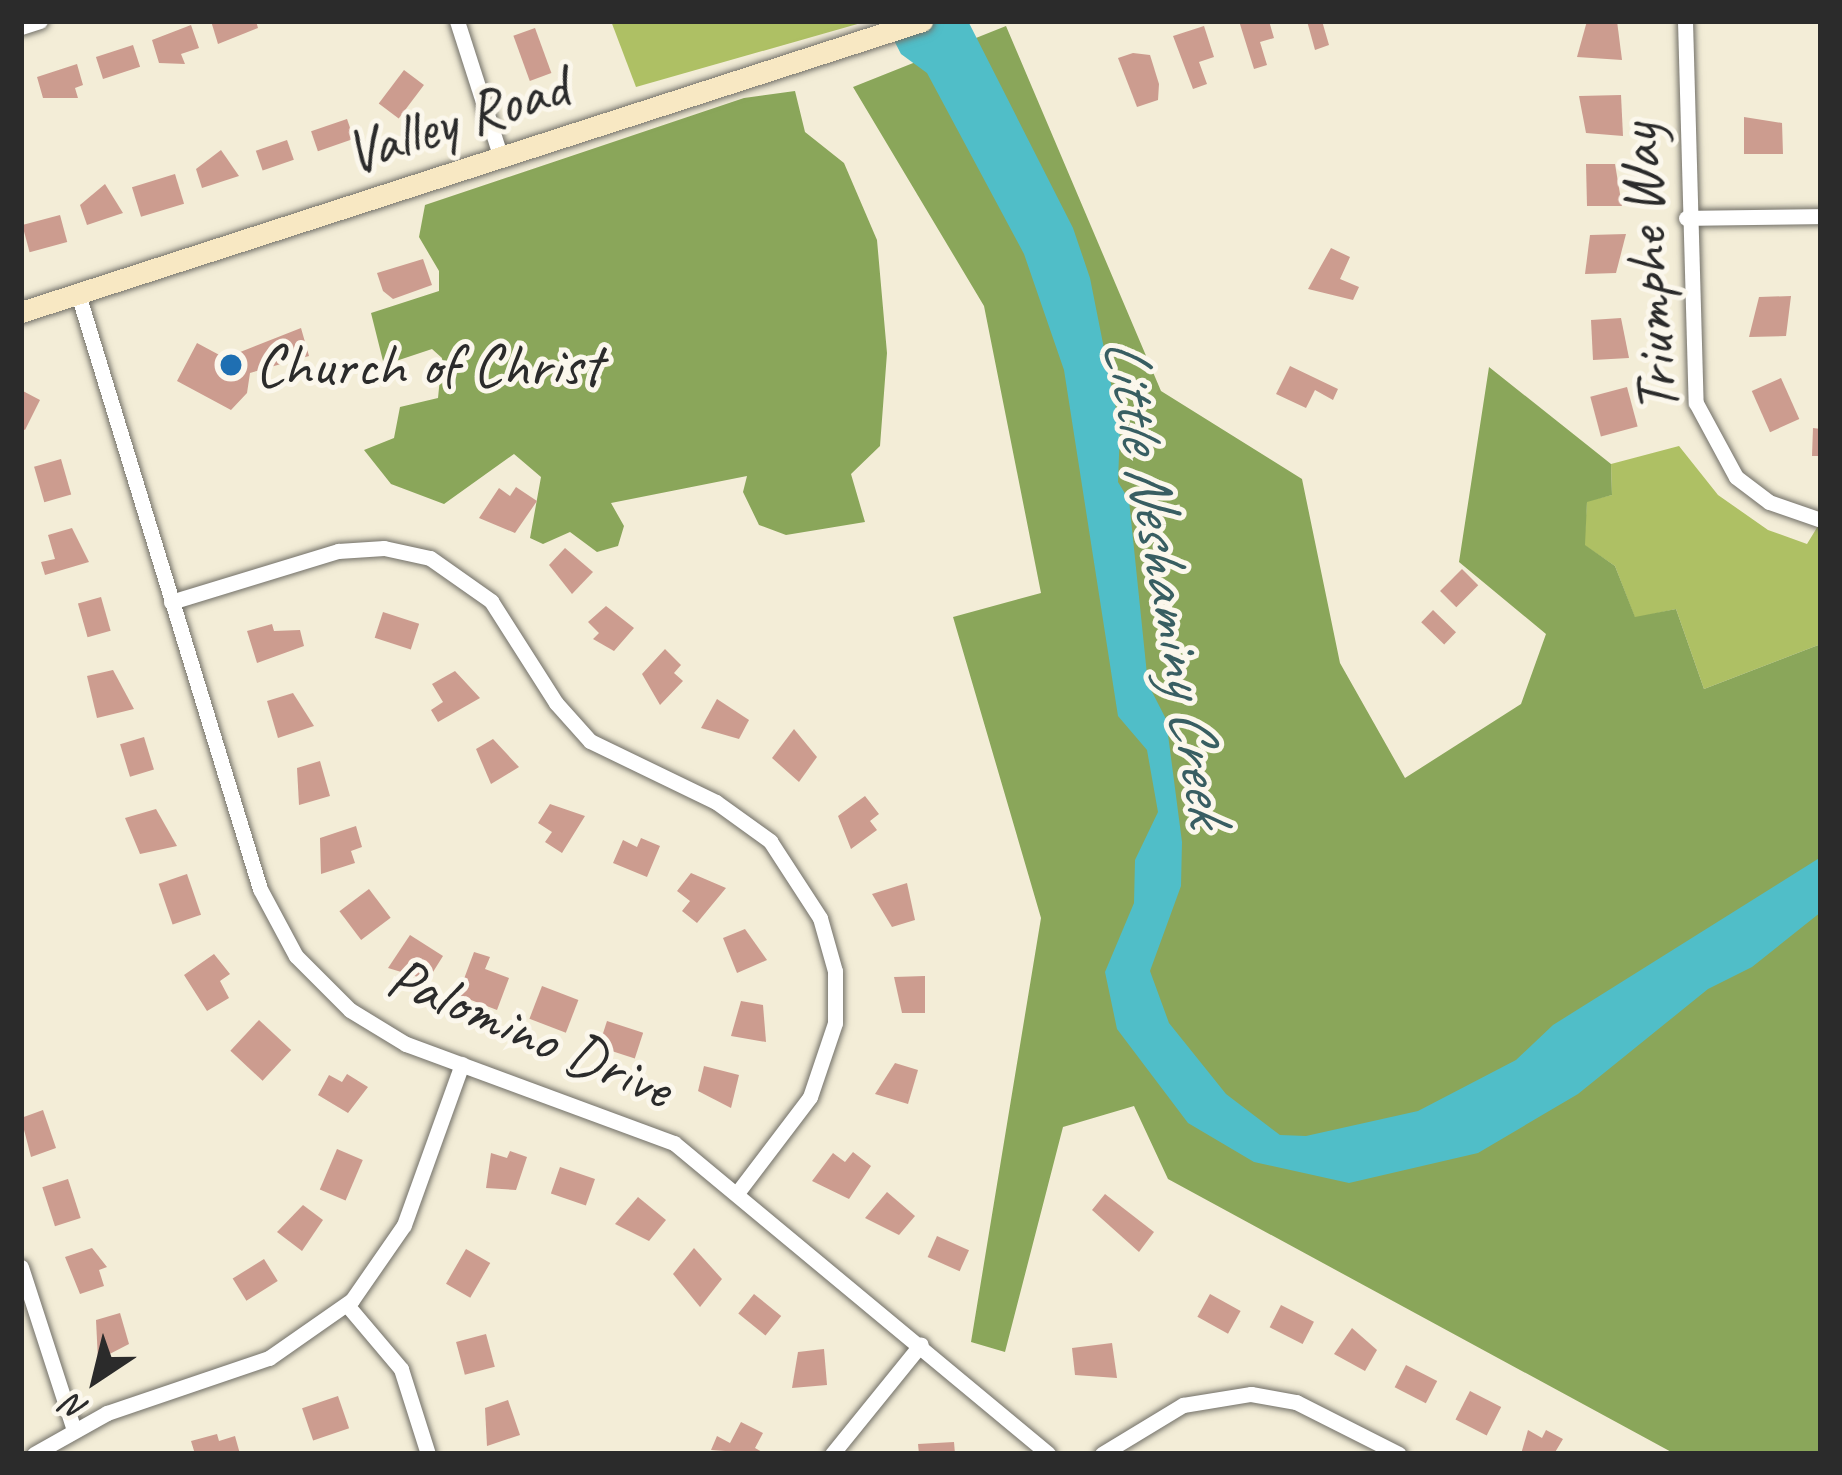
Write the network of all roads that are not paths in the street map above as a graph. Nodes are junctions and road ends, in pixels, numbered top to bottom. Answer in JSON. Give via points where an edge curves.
{"nodes":[{"id":1,"x":40,"y":21,"type":"edge"},
{"id":2,"x":457,"y":21,"type":"edge"},
{"id":3,"x":922,"y":21,"type":"edge"},
{"id":4,"x":1685,"y":21,"type":"edge"},
{"id":5,"x":21,"y":27,"type":"edge"},
{"id":6,"x":500,"y":155,"type":"junction"},
{"id":7,"x":1821,"y":216,"type":"edge"},
{"id":8,"x":1687,"y":218,"type":"junction"},
{"id":9,"x":78,"y":294,"type":"junction"},
{"id":10,"x":21,"y":312,"type":"edge"},
{"id":11,"x":1821,"y":520,"type":"edge"},
{"id":12,"x":171,"y":602,"type":"junction"},
{"id":13,"x":463,"y":1064,"type":"junction"},
{"id":14,"x":738,"y":1192,"type":"junction"},
{"id":15,"x":21,"y":1267,"type":"edge"},
{"id":16,"x":346,"y":1305,"type":"junction"},
{"id":17,"x":921,"y":1344,"type":"junction"},
{"id":18,"x":74,"y":1430,"type":"junction"},
{"id":19,"x":34,"y":1454,"type":"edge"},
{"id":20,"x":428,"y":1454,"type":"edge"},
{"id":21,"x":832,"y":1454,"type":"edge"},
{"id":22,"x":1048,"y":1454,"type":"edge"},
{"id":23,"x":1102,"y":1454,"type":"edge"},
{"id":24,"x":1399,"y":1454,"type":"edge"}],
"edges":[{"from":1,"to":5,"type":"street"},
{"from":2,"to":6,"type":"street"},
{"from":3,"to":6,"type":"street","name":"Valley Road"},
{"from":4,"to":8,"type":"street","name":"Triumphe Way"},
{"from":6,"to":9,"type":"street","name":"Valley Road"},
{"from":7,"to":8,"type":"street"},
{"from":8,"to":11,"type":"street","name":"Triumphe Way","via":[[1702,424],[1750,490]]},
{"from":9,"to":10,"type":"street","name":"Valley Road"},
{"from":9,"to":12,"type":"street","name":"Palomino Drive"},
{"from":12,"to":13,"type":"street","name":"Palomino Drive","via":[[260,889],[296,956],[365,1022]]},
{"from":12,"to":14,"type":"street","via":[[338,551],[384,548],[430,558],[491,601],[590,742],[716,802],[770,842],[820,918],[835,971],[835,1023],[810,1097]]},
{"from":13,"to":14,"type":"street","name":"Palomino Drive","via":[[640,1125]]},
{"from":13,"to":16,"type":"street","via":[[404,1225]]},
{"from":14,"to":17,"type":"street","name":"Palomino Drive"},
{"from":15,"to":18,"type":"street"},
{"from":16,"to":18,"type":"street","via":[[269,1358]]},
{"from":16,"to":20,"type":"street","via":[[401,1369]]},
{"from":17,"to":21,"type":"street"},
{"from":17,"to":22,"type":"street","name":"Palomino Drive"},
{"from":18,"to":19,"type":"street"},
{"from":23,"to":24,"type":"street","via":[[1183,1405],[1250,1394],[1318,1411]]}]}
